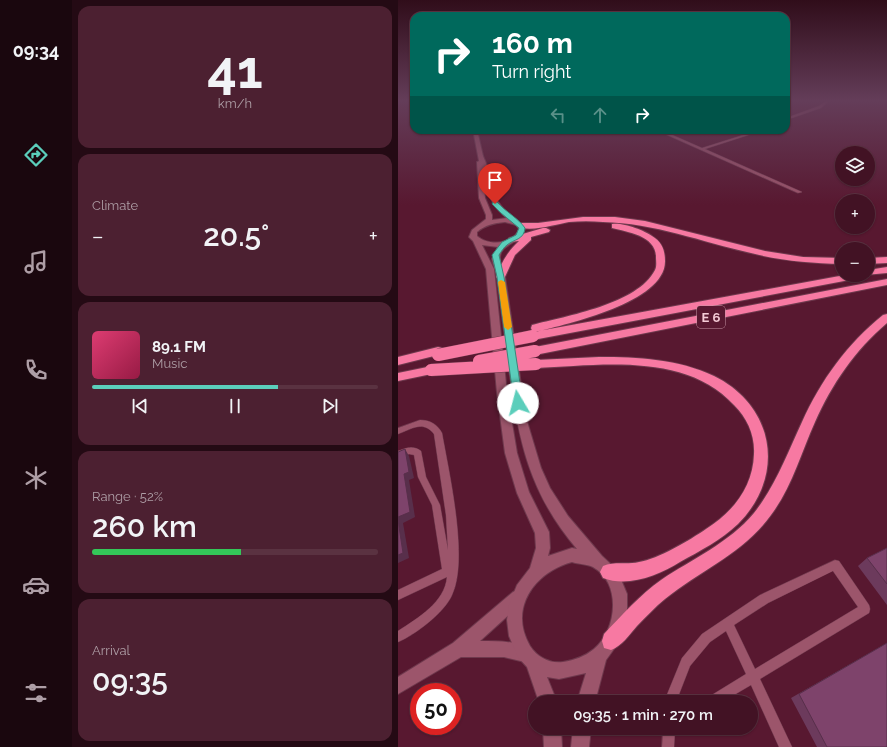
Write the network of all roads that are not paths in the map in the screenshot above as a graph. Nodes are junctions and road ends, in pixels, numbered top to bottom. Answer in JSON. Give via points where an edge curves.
{"nodes":[{"id":1,"x":476,"y":135,"type":"edge"},
{"id":2,"x":669,"y":135,"type":"edge"},
{"id":3,"x":747,"y":135,"type":"edge"},
{"id":4,"x":702,"y":149,"type":"junction"},
{"id":5,"x":480,"y":156,"type":"junction"},
{"id":6,"x":800,"y":192,"type":"dead end"},
{"id":7,"x":486,"y":224,"type":"junction"},
{"id":8,"x":517,"y":224,"type":"junction"},
{"id":9,"x":540,"y":232,"type":"junction"},
{"id":10,"x":476,"y":241,"type":"junction"},
{"id":11,"x":509,"y":242,"type":"junction"},
{"id":12,"x":887,"y":260,"type":"edge"},
{"id":13,"x":835,"y":261,"type":"edge"},
{"id":14,"x":875,"y":261,"type":"edge"},
{"id":15,"x":887,"y":270,"type":"edge"},
{"id":16,"x":875,"y":272,"type":"edge"},
{"id":17,"x":501,"y":277,"type":"junction"},
{"id":18,"x":835,"y":279,"type":"edge"},
{"id":19,"x":887,"y":282,"type":"edge"},
{"id":20,"x":887,"y":317,"type":"edge"},
{"id":21,"x":531,"y":333,"type":"junction"},
{"id":22,"x":536,"y":358,"type":"junction"},
{"id":23,"x":398,"y":361,"type":"edge"},
{"id":24,"x":431,"y":370,"type":"junction"},
{"id":25,"x":398,"y":377,"type":"edge"},
{"id":26,"x":398,"y":431,"type":"edge"},
{"id":27,"x":398,"y":455,"type":"edge"},
{"id":28,"x":598,"y":561,"type":"junction"},
{"id":29,"x":450,"y":570,"type":"junction"},
{"id":30,"x":537,"y":570,"type":"junction"},
{"id":31,"x":610,"y":572,"type":"junction"},
{"id":32,"x":398,"y":595,"type":"edge"},
{"id":33,"x":519,"y":596,"type":"junction"},
{"id":34,"x":728,"y":624,"type":"junction"},
{"id":35,"x":398,"y":637,"type":"edge"},
{"id":36,"x":611,"y":641,"type":"junction"},
{"id":37,"x":459,"y":649,"type":"junction"},
{"id":38,"x":599,"y":656,"type":"junction"},
{"id":39,"x":529,"y":657,"type":"junction"},
{"id":40,"x":754,"y":676,"type":"junction"},
{"id":41,"x":398,"y":686,"type":"edge"},
{"id":42,"x":545,"y":695,"type":"edge"},
{"id":43,"x":588,"y":695,"type":"edge"},
{"id":44,"x":673,"y":695,"type":"edge"},
{"id":45,"x":723,"y":695,"type":"edge"},
{"id":46,"x":552,"y":735,"type":"edge"},
{"id":47,"x":581,"y":735,"type":"edge"},
{"id":48,"x":669,"y":735,"type":"edge"},
{"id":49,"x":553,"y":747,"type":"edge"},
{"id":50,"x":580,"y":747,"type":"edge"},
{"id":51,"x":668,"y":747,"type":"edge"},
{"id":52,"x":786,"y":747,"type":"edge"}],
"edges":[{"from":1,"to":5,"type":"main road"},
{"from":2,"to":4,"type":"lane"},
{"from":3,"to":4,"type":"lane"},
{"from":4,"to":6,"type":"lane"},
{"from":5,"to":7,"type":"main road","via":[[482,198],[489,217]]},
{"from":5,"to":8,"type":"main road","via":[[493,200]]},
{"from":7,"to":8,"type":"main road","via":[[501,220]]},
{"from":7,"to":10,"type":"main road","via":[[473,233]]},
{"from":8,"to":11,"type":"main road","via":[[522,228],[522,233]]},
{"from":8,"to":13,"type":"highway","via":[[538,226],[587,219],[632,222],[658,226],[774,256]]},
{"from":9,"to":11,"type":"highway"},
{"from":9,"to":17,"type":"highway","via":[[513,250]]},
{"from":9,"to":21,"type":"highway","via":[[580,225],[629,229],[656,244],[662,262],[652,282],[622,301]]},
{"from":10,"to":11,"type":"main road","via":[[490,245]]},
{"from":10,"to":30,"type":"main road","via":[[490,268],[502,393],[511,453],[523,493],[542,532],[543,548]]},
{"from":11,"to":17,"type":"main road","via":[[495,255]]},
{"from":12,"to":14,"type":"highway"},
{"from":15,"to":16,"type":"highway"},
{"from":17,"to":28,"type":"main road","via":[[521,418],[532,462],[539,481],[559,516]]},
{"from":18,"to":21,"type":"highway","number":"E 6"},
{"from":19,"to":22,"type":"highway","number":"E 6"},
{"from":20,"to":36,"type":"highway","via":[[852,351],[830,380],[787,474],[759,519],[735,542],[686,573],[650,600]]},
{"from":21,"to":23,"type":"highway","number":"E 6","bridge":true},
{"from":22,"to":24,"type":"highway","bridge":true},
{"from":22,"to":24,"type":"highway","number":"E 6","bridge":true},
{"from":22,"to":31,"type":"highway","via":[[626,362],[690,371],[712,381],[732,395],[748,413],[759,434],[763,458],[761,471],[751,496],[732,519],[706,538],[658,565],[631,572]]},
{"from":24,"to":25,"type":"highway","number":"E 6"},
{"from":26,"to":29,"type":"lane","via":[[422,423],[434,427],[438,433],[448,493]]},
{"from":27,"to":29,"type":"lane","via":[[409,451],[418,454],[422,477],[436,505]]},
{"from":28,"to":30,"type":"main road","via":[[581,555],[563,556],[549,561]]},
{"from":28,"to":31,"type":"main road"},
{"from":29,"to":32,"type":"lane"},
{"from":29,"to":35,"type":"lane","via":[[448,593],[433,612]]},
{"from":30,"to":33,"type":"main road"},
{"from":31,"to":36,"type":"main road","via":[[618,586],[621,604],[619,623]]},
{"from":33,"to":37,"type":"main road"},
{"from":33,"to":39,"type":"main road","via":[[515,626],[518,641]]},
{"from":34,"to":40,"type":"lane"},
{"from":34,"to":40,"type":"lane","via":[[764,599],[835,565],[865,609]]},
{"from":34,"to":44,"type":"lane","via":[[706,638],[686,662]]},
{"from":36,"to":38,"type":"main road"},
{"from":37,"to":39,"type":"main road","via":[[504,649]]},
{"from":37,"to":41,"type":"main road"},
{"from":38,"to":39,"type":"main road","via":[[577,669],[565,671],[553,671],[542,667]]},
{"from":38,"to":43,"type":"main road"},
{"from":39,"to":42,"type":"main road"},
{"from":40,"to":45,"type":"lane"},
{"from":40,"to":52,"type":"lane"},
{"from":46,"to":49,"type":"main road"},
{"from":47,"to":50,"type":"main road"},
{"from":48,"to":51,"type":"lane"}]}
